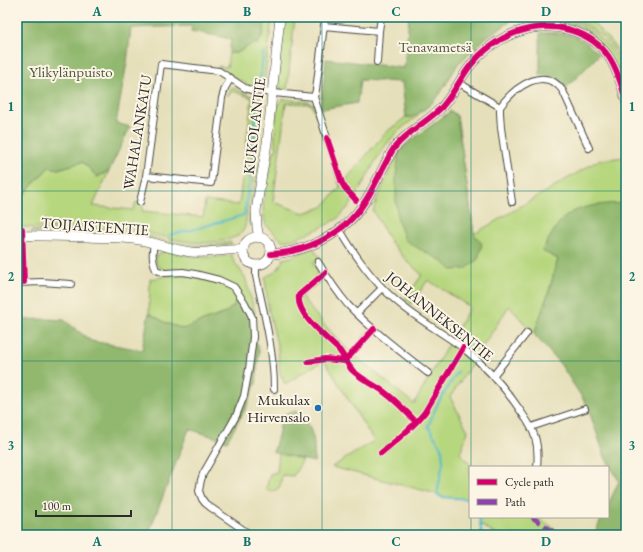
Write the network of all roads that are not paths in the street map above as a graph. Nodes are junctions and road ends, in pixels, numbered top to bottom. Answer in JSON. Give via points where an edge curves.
{"nodes":[{"id":1,"x":280,"y":17,"type":"edge"},
{"id":2,"x":325,"y":17,"type":"edge"},
{"id":3,"x":381,"y":17,"type":"edge"},
{"id":4,"x":555,"y":17,"type":"edge"},
{"id":5,"x":324,"y":26,"type":"junction"},
{"id":6,"x":555,"y":27,"type":"junction"},
{"id":7,"x":380,"y":31,"type":"junction"},
{"id":8,"x":376,"y":62,"type":"dead end"},
{"id":9,"x":231,"y":78,"type":"junction"},
{"id":10,"x":624,"y":81,"type":"edge"},
{"id":11,"x":459,"y":83,"type":"junction"},
{"id":12,"x":272,"y":94,"type":"junction"},
{"id":13,"x":314,"y":97,"type":"junction"},
{"id":14,"x":626,"y":101,"type":"edge"},
{"id":15,"x":500,"y":107,"type":"junction"},
{"id":16,"x":327,"y":138,"type":"dead end"},
{"id":17,"x":588,"y":148,"type":"dead end"},
{"id":18,"x":146,"y":176,"type":"junction"},
{"id":19,"x":140,"y":202,"type":"dead end"},
{"id":20,"x":512,"y":202,"type":"dead end"},
{"id":21,"x":340,"y":230,"type":"junction"},
{"id":22,"x":17,"y":236,"type":"edge"},
{"id":23,"x":259,"y":238,"type":"junction"},
{"id":24,"x":154,"y":243,"type":"junction"},
{"id":25,"x":243,"y":250,"type":"junction"},
{"id":26,"x":271,"y":254,"type":"junction"},
{"id":27,"x":318,"y":262,"type":"dead end"},
{"id":28,"x":256,"y":266,"type":"junction"},
{"id":29,"x":17,"y":283,"type":"edge"},
{"id":30,"x":71,"y":284,"type":"dead end"},
{"id":31,"x":382,"y":288,"type":"junction"},
{"id":32,"x":357,"y":313,"type":"junction"},
{"id":33,"x":527,"y":333,"type":"dead end"},
{"id":34,"x":428,"y":373,"type":"dead end"},
{"id":35,"x":493,"y":376,"type":"junction"},
{"id":36,"x":274,"y":389,"type":"dead end"},
{"id":37,"x":585,"y":409,"type":"dead end"},
{"id":38,"x":531,"y":427,"type":"junction"},
{"id":39,"x":537,"y":466,"type":"edge"},
{"id":40,"x":251,"y":535,"type":"edge"}],
"edges":[{"from":1,"to":12,"type":"street","name":"KUKOLANTIE"},
{"from":2,"to":5,"type":"street"},
{"from":3,"to":7,"type":"street"},
{"from":4,"to":6,"type":"street"},
{"from":5,"to":7,"type":"street"},
{"from":5,"to":13,"type":"street"},
{"from":6,"to":10,"type":"street","via":[[578,32],[598,44]]},
{"from":6,"to":11,"type":"street","via":[[531,28],[498,40],[470,65]]},
{"from":7,"to":8,"type":"street"},
{"from":9,"to":12,"type":"street","name":"WAHALANKATU","via":[[248,90]]},
{"from":9,"to":18,"type":"street","via":[[222,98],[211,183]]},
{"from":9,"to":18,"type":"street","name":"WAHALANKATU","via":[[219,71],[161,64]]},
{"from":10,"to":14,"type":"street"},
{"from":11,"to":15,"type":"street"},
{"from":11,"to":21,"type":"street","via":[[437,112],[395,147],[360,210]]},
{"from":12,"to":13,"type":"street","name":"WAHALANKATU"},
{"from":12,"to":23,"type":"street","name":"KUKOLANTIE","via":[[256,211]]},
{"from":13,"to":16,"type":"street"},
{"from":15,"to":17,"type":"street","via":[[528,82],[542,79],[554,82],[560,87]]},
{"from":15,"to":20,"type":"street"},
{"from":18,"to":19,"type":"street","name":"WAHALANKATU"},
{"from":21,"to":26,"type":"street","via":[[300,249]]},
{"from":21,"to":31,"type":"street","name":"JOHANNEKSENTIE"},
{"from":22,"to":24,"type":"street","name":"TOIJAISTENTIE","via":[[118,238]]},
{"from":23,"to":25,"type":"street","via":[[250,239]]},
{"from":23,"to":26,"type":"street","via":[[266,241]]},
{"from":24,"to":25,"type":"street","name":"TOIJAISTENTIE","via":[[191,252]]},
{"from":24,"to":40,"type":"street","via":[[152,254],[156,270],[165,274],[183,272],[219,280],[234,288],[252,317],[253,337],[244,396],[201,480],[199,491],[202,499],[210,507]]},
{"from":25,"to":28,"type":"street","via":[[246,260]]},
{"from":26,"to":28,"type":"street","via":[[265,263]]},
{"from":27,"to":32,"type":"street","via":[[339,294]]},
{"from":28,"to":36,"type":"street","via":[[272,350]]},
{"from":29,"to":30,"type":"street"},
{"from":31,"to":32,"type":"street"},
{"from":31,"to":35,"type":"street","name":"JOHANNEKSENTIE","via":[[408,311],[463,348]]},
{"from":32,"to":34,"type":"street"},
{"from":33,"to":35,"type":"street"},
{"from":35,"to":38,"type":"street","name":"JOHANNEKSENTIE","via":[[516,403]]},
{"from":37,"to":38,"type":"street"},
{"from":38,"to":39,"type":"street","name":"JOHANNEKSENTIE","via":[[537,446]]}]}
